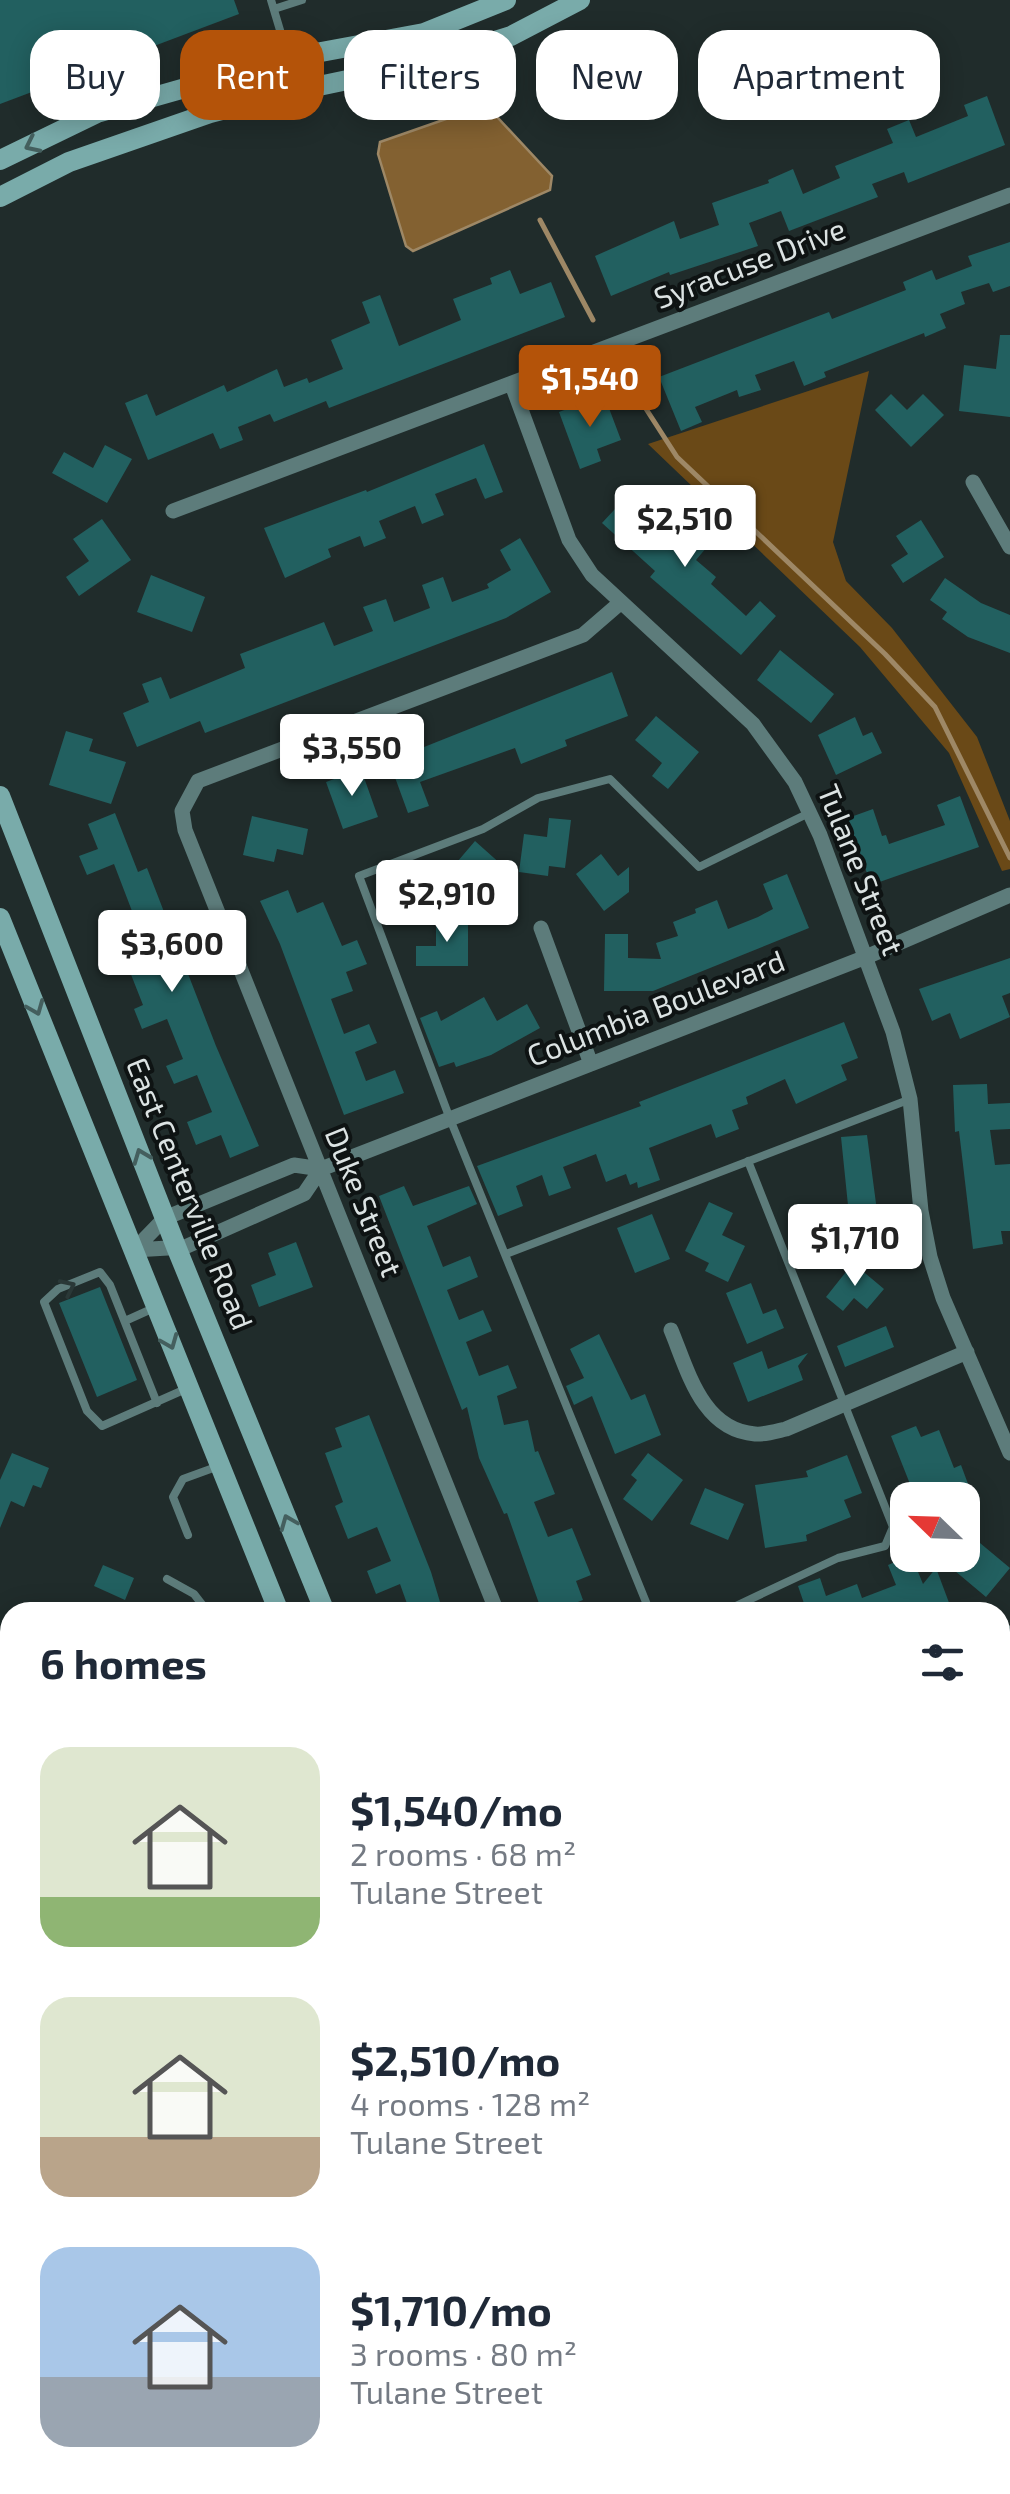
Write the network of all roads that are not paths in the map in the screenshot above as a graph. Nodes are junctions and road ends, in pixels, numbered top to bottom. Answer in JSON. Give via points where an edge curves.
{"nodes":[{"id":1,"x":302,"y":0,"type":"edge"},
{"id":2,"x":506,"y":0,"type":"edge"},
{"id":3,"x":580,"y":0,"type":"edge"},
{"id":4,"x":273,"y":5,"type":"edge"},
{"id":5,"x":281,"y":30,"type":"edge"},
{"id":6,"x":324,"y":51,"type":"edge"},
{"id":7,"x":324,"y":85,"type":"edge"},
{"id":8,"x":180,"y":90,"type":"edge"},
{"id":9,"x":190,"y":120,"type":"edge"},
{"id":10,"x":0,"y":160,"type":"edge"},
{"id":11,"x":1010,"y":195,"type":"edge"},
{"id":12,"x":0,"y":197,"type":"edge"},
{"id":13,"x":512,"y":385,"type":"junction"},
{"id":14,"x":973,"y":482,"type":"dead end"},
{"id":15,"x":173,"y":511,"type":"dead end"},
{"id":16,"x":1010,"y":547,"type":"edge"},
{"id":17,"x":620,"y":603,"type":"junction"},
{"id":18,"x":0,"y":796,"type":"edge"},
{"id":19,"x":810,"y":813,"type":"junction"},
{"id":20,"x":1010,"y":895,"type":"edge"},
{"id":21,"x":0,"y":918,"type":"edge"},
{"id":22,"x":541,"y":928,"type":"dead end"},
{"id":23,"x":866,"y":957,"type":"junction"},
{"id":24,"x":591,"y":1064,"type":"junction"},
{"id":25,"x":910,"y":1099,"type":"junction"},
{"id":26,"x":450,"y":1118,"type":"junction"},
{"id":27,"x":748,"y":1161,"type":"junction"},
{"id":28,"x":320,"y":1169,"type":"junction"},
{"id":29,"x":165,"y":1218,"type":"junction"},
{"id":30,"x":177,"y":1249,"type":"junction"},
{"id":31,"x":134,"y":1250,"type":"junction"},
{"id":32,"x":506,"y":1254,"type":"junction"},
{"id":33,"x":156,"y":1307,"type":"junction"},
{"id":34,"x":125,"y":1320,"type":"junction"},
{"id":35,"x":671,"y":1330,"type":"dead end"},
{"id":36,"x":967,"y":1352,"type":"junction"},
{"id":37,"x":189,"y":1388,"type":"junction"},
{"id":38,"x":157,"y":1403,"type":"junction"},
{"id":39,"x":844,"y":1404,"type":"junction"},
{"id":40,"x":1010,"y":1453,"type":"edge"},
{"id":41,"x":220,"y":1466,"type":"junction"},
{"id":42,"x":188,"y":1535,"type":"dead end"},
{"id":43,"x":167,"y":1579,"type":"dead end"},
{"id":44,"x":200,"y":1602,"type":"edge"},
{"id":45,"x":275,"y":1602,"type":"edge"},
{"id":46,"x":320,"y":1602,"type":"edge"},
{"id":47,"x":493,"y":1602,"type":"edge"},
{"id":48,"x":646,"y":1602,"type":"edge"},
{"id":49,"x":744,"y":1602,"type":"edge"}],
"edges":[{"from":1,"to":4,"type":"lane"},
{"from":2,"to":6,"type":"main road","via":[[424,32]]},
{"from":3,"to":7,"type":"main road","via":[[511,36]]},
{"from":4,"to":5,"type":"lane"},
{"from":8,"to":10,"type":"main road","one_way":true,"via":[[97,114]]},
{"from":9,"to":12,"type":"main road","via":[[69,162]]},
{"from":11,"to":13,"type":"street","name":"Syracuse Drive"},
{"from":13,"to":15,"type":"street","name":"Syracuse Drive"},
{"from":13,"to":17,"type":"street","name":"Tulane Street","via":[[569,540]]},
{"from":14,"to":16,"type":"street"},
{"from":17,"to":19,"type":"street","name":"Tulane Street","via":[[754,724]]},
{"from":17,"to":28,"type":"street","name":"Duke Street","via":[[582,635],[198,781],[182,811]]},
{"from":29,"to":18,"type":"main road","name":"East Centerville Road","one_way":true},
{"from":19,"to":23,"type":"street","name":"Tulane Street"},
{"from":19,"to":26,"type":"lane","via":[[699,866],[610,779],[538,798],[483,830],[359,876]]},
{"from":20,"to":23,"type":"street","name":"Columbia Boulevard"},
{"from":21,"to":31,"type":"main road","one_way":true},
{"from":22,"to":24,"type":"street"},
{"from":23,"to":24,"type":"street","name":"Columbia Boulevard"},
{"from":23,"to":25,"type":"street","name":"Tulane Street"},
{"from":24,"to":26,"type":"street","name":"Columbia Boulevard"},
{"from":25,"to":27,"type":"lane"},
{"from":25,"to":36,"type":"street","name":"Tulane Street","via":[[930,1257]]},
{"from":26,"to":28,"type":"street","name":"Columbia Boulevard"},
{"from":26,"to":32,"type":"lane"},
{"from":27,"to":32,"type":"lane"},
{"from":27,"to":39,"type":"lane"},
{"from":28,"to":29,"type":"street","name":"Columbia Boulevard","via":[[294,1165]]},
{"from":28,"to":30,"type":"street","name":"Columbia Boulevard","via":[[304,1194]]},
{"from":28,"to":47,"type":"street","name":"Duke Street"},
{"from":29,"to":30,"type":"main road","name":"East Centerville Road"},
{"from":29,"to":31,"type":"street","name":"Columbia Boulevard"},
{"from":30,"to":31,"type":"street","name":"Columbia Boulevard"},
{"from":46,"to":30,"type":"main road","name":"East Centerville Road","one_way":true},
{"from":31,"to":33,"type":"main road"},
{"from":32,"to":48,"type":"lane"},
{"from":33,"to":34,"type":"lane"},
{"from":33,"to":37,"type":"main road","one_way":true},
{"from":34,"to":38,"type":"lane"},
{"from":38,"to":34,"type":"lane","one_way":true,"via":[[102,1426],[87,1411],[44,1302],[100,1272]]},
{"from":35,"to":39,"type":"street","via":[[702,1404],[721,1422],[754,1434],[786,1429]]},
{"from":36,"to":39,"type":"street"},
{"from":36,"to":40,"type":"street","name":"Tulane Street"},
{"from":37,"to":38,"type":"lane"},
{"from":37,"to":41,"type":"main road"},
{"from":39,"to":49,"type":"lane","via":[[893,1527],[885,1546],[838,1558]]},
{"from":41,"to":42,"type":"lane","via":[[183,1479],[173,1497]]},
{"from":41,"to":45,"type":"main road"},
{"from":43,"to":44,"type":"lane"}]}
